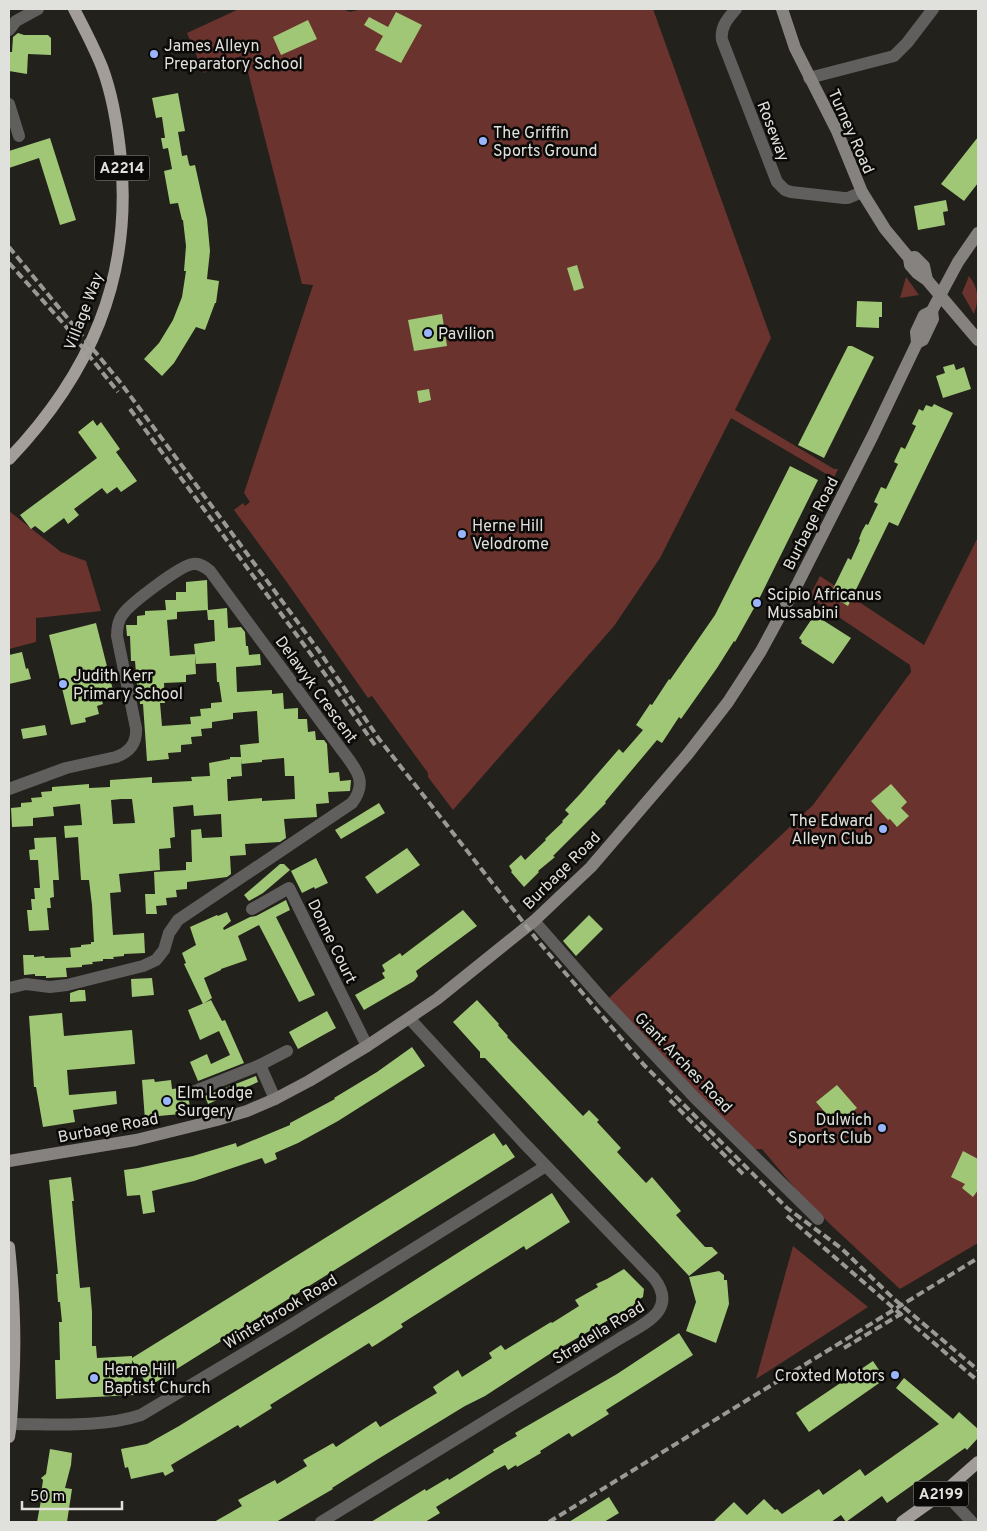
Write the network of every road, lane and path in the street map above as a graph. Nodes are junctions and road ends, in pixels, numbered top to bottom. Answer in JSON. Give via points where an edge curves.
{"nodes":[{"id":1,"x":38,"y":9,"type":"edge"},
{"id":2,"x":74,"y":9,"type":"edge"},
{"id":3,"x":736,"y":9,"type":"edge"},
{"id":4,"x":782,"y":9,"type":"edge"},
{"id":5,"x":933,"y":9,"type":"edge"},
{"id":6,"x":9,"y":30,"type":"edge"},
{"id":7,"x":809,"y":78,"type":"junction"},
{"id":8,"x":9,"y":104,"type":"edge"},
{"id":9,"x":19,"y":136,"type":"dead end"},
{"id":10,"x":862,"y":192,"type":"junction"},
{"id":11,"x":978,"y":234,"type":"edge"},
{"id":12,"x":940,"y":295,"type":"junction"},
{"id":13,"x":978,"y":340,"type":"edge"},
{"id":14,"x":9,"y":459,"type":"edge"},
{"id":15,"x":9,"y":789,"type":"edge"},
{"id":16,"x":252,"y":909,"type":"dead end"},
{"id":17,"x":534,"y":921,"type":"junction"},
{"id":18,"x":9,"y":988,"type":"edge"},
{"id":19,"x":410,"y":1018,"type":"junction"},
{"id":20,"x":367,"y":1046,"type":"junction"},
{"id":21,"x":287,"y":1051,"type":"dead end"},
{"id":22,"x":260,"y":1065,"type":"junction"},
{"id":23,"x":195,"y":1091,"type":"dead end"},
{"id":24,"x":275,"y":1099,"type":"junction"},
{"id":25,"x":9,"y":1161,"type":"edge"},
{"id":26,"x":546,"y":1166,"type":"junction"},
{"id":27,"x":818,"y":1219,"type":"dead end"},
{"id":28,"x":9,"y":1247,"type":"edge"},
{"id":29,"x":11,"y":1283,"type":"edge"},
{"id":30,"x":10,"y":1431,"type":"edge"},
{"id":31,"x":978,"y":1462,"type":"edge"},
{"id":32,"x":944,"y":1492,"type":"junction"},
{"id":33,"x":322,"y":1522,"type":"edge"},
{"id":34,"x":902,"y":1522,"type":"edge"},
{"id":35,"x":972,"y":1522,"type":"edge"}],
"edges":[{"from":1,"to":6,"type":"street","via":[[16,21]]},
{"from":2,"to":14,"type":"main road","name":"Village Way","number":"A2214","via":[[102,68],[113,109],[123,187],[122,237],[108,298],[83,358],[52,409]]},
{"from":3,"to":10,"type":"street","name":"Roseway","via":[[723,25],[722,40],[777,182],[791,192],[844,198]]},
{"from":4,"to":7,"type":"street","name":"Turney Road"},
{"from":5,"to":7,"type":"street","via":[[894,56]]},
{"from":7,"to":10,"type":"street","name":"Turney Road","via":[[837,130]]},
{"from":8,"to":9,"type":"street"},
{"from":10,"to":12,"type":"street","name":"Turney Road","via":[[885,229],[909,258],[916,257],[924,266],[927,280]]},
{"from":11,"to":12,"type":"street","name":"Burbage Road"},
{"from":12,"to":13,"type":"street","name":"Turney Road"},
{"from":12,"to":17,"type":"street","name":"Burbage Road","via":[[932,311],[924,315],[916,332],[917,343],[798,583],[761,651],[728,702],[591,867]]},
{"from":15,"to":18,"type":"street","name":"Delawyk Crescent","via":[[66,768],[123,755],[131,748],[136,739],[136,728],[117,636],[118,624],[131,605],[179,570],[194,564],[210,571],[342,749],[360,779],[356,798],[342,811],[178,920],[156,960],[67,985],[26,984]]},
{"from":16,"to":20,"type":"street","name":"Donne Court","via":[[289,888]]},
{"from":17,"to":19,"type":"street","name":"Burbage Road"},
{"from":17,"to":27,"type":"street","name":"Giant Arches Road","via":[[670,1072]]},
{"from":19,"to":20,"type":"street","name":"Burbage Road"},
{"from":19,"to":26,"type":"street","name":"Stradella Road"},
{"from":20,"to":24,"type":"street","name":"Burbage Road"},
{"from":21,"to":22,"type":"street"},
{"from":22,"to":23,"type":"street"},
{"from":22,"to":24,"type":"street"},
{"from":24,"to":25,"type":"street","name":"Burbage Road","via":[[217,1120],[136,1140]]},
{"from":26,"to":30,"type":"street","name":"Winterbrook Road","via":[[141,1415],[105,1422]]},
{"from":26,"to":33,"type":"street","name":"Stradella Road","via":[[654,1278],[661,1292],[660,1311]]},
{"from":28,"to":29,"type":"main road"},
{"from":29,"to":30,"type":"main road","via":[[15,1355]]},
{"from":31,"to":32,"type":"main road","number":"A2199"},
{"from":32,"to":34,"type":"main road","number":"A2199"},
{"from":32,"to":35,"type":"street"}]}
